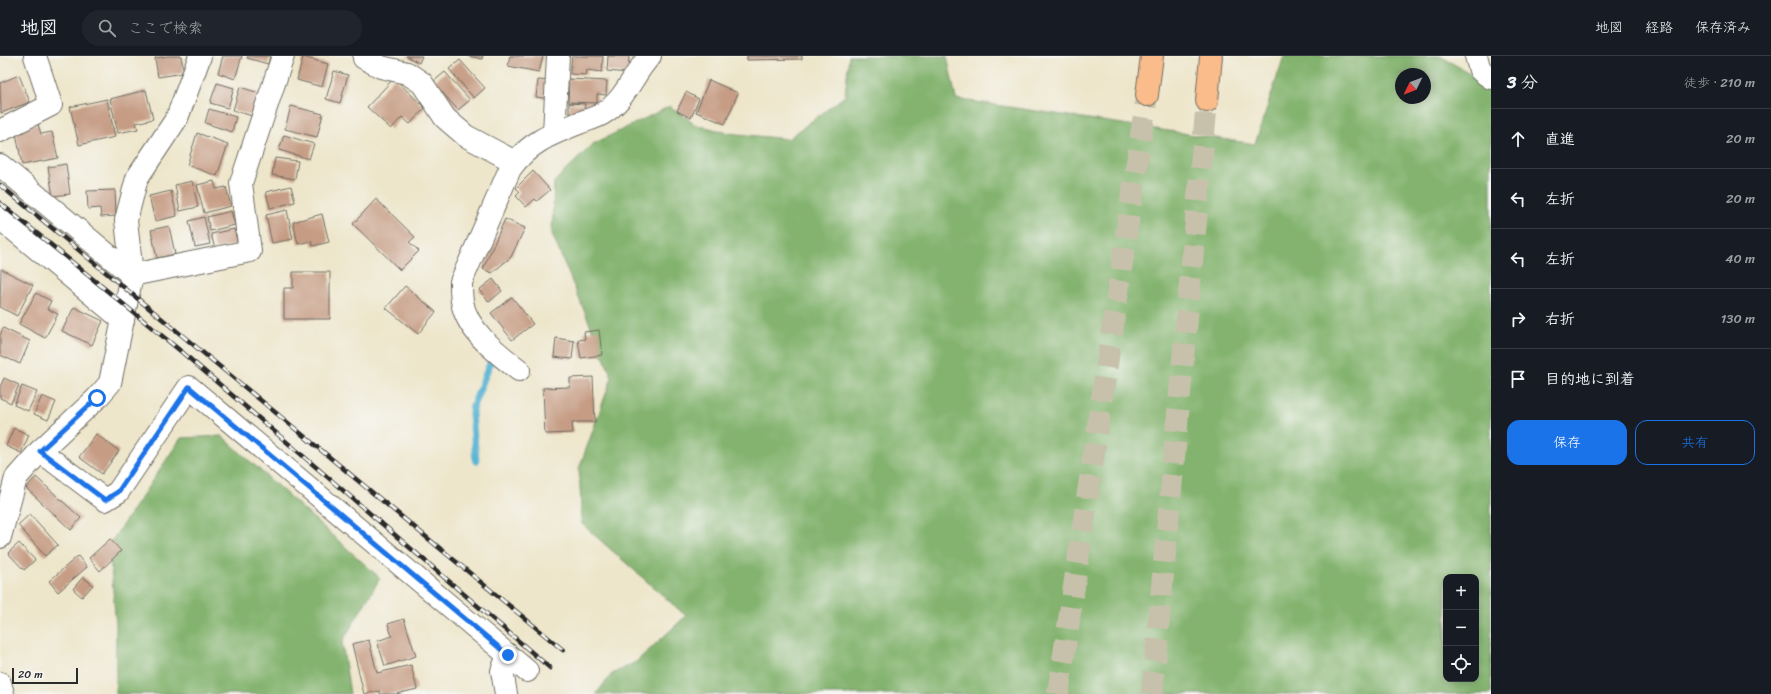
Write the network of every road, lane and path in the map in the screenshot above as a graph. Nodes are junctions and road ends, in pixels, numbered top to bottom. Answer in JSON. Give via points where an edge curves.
{"nodes":[{"id":1,"x":35,"y":56,"type":"edge"},
{"id":2,"x":200,"y":56,"type":"edge"},
{"id":3,"x":283,"y":56,"type":"edge"},
{"id":4,"x":364,"y":56,"type":"edge"},
{"id":5,"x":558,"y":56,"type":"edge"},
{"id":6,"x":650,"y":56,"type":"edge"},
{"id":7,"x":1152,"y":56,"type":"edge"},
{"id":8,"x":1211,"y":56,"type":"edge"},
{"id":9,"x":1476,"y":56,"type":"edge"},
{"id":10,"x":1491,"y":78,"type":"edge"},
{"id":11,"x":1147,"y":95,"type":"tunnel mouth"},
{"id":12,"x":1207,"y":101,"type":"tunnel mouth"},
{"id":13,"x":0,"y":131,"type":"edge"},
{"id":14,"x":554,"y":133,"type":"junction"},
{"id":15,"x":515,"y":162,"type":"junction"},
{"id":16,"x":0,"y":165,"type":"edge"},
{"id":17,"x":0,"y":218,"type":"edge"},
{"id":18,"x":132,"y":275,"type":"junction"},
{"id":19,"x":123,"y":320,"type":"junction"},
{"id":20,"x":519,"y":370,"type":"dead end"},
{"id":21,"x":40,"y":451,"type":"junction"},
{"id":22,"x":0,"y":537,"type":"edge"},
{"id":23,"x":508,"y":655,"type":"junction"},
{"id":24,"x":527,"y":671,"type":"dead end"},
{"id":25,"x":0,"y":683,"type":"edge"},
{"id":26,"x":3,"y":694,"type":"edge"},
{"id":27,"x":506,"y":694,"type":"edge"}],
"edges":[{"from":1,"to":13,"type":"street","via":[[51,105]]},
{"from":2,"to":18,"type":"street","via":[[177,118],[137,178],[126,220]]},
{"from":3,"to":18,"type":"street","via":[[241,183],[250,251]]},
{"from":4,"to":15,"type":"street","via":[[381,67],[407,73],[422,83],[445,118],[466,136]]},
{"from":5,"to":14,"type":"street"},
{"from":6,"to":14,"type":"street","via":[[623,98],[602,114]]},
{"from":7,"to":11,"type":"highway"},
{"from":8,"to":12,"type":"highway"},
{"from":9,"to":10,"type":"street","via":[[1480,70]]},
{"from":14,"to":15,"type":"street","via":[[526,149]]},
{"from":15,"to":20,"type":"street","via":[[461,282],[462,302],[468,319],[491,348]]},
{"from":16,"to":18,"type":"street"},
{"from":17,"to":19,"type":"street"},
{"from":18,"to":19,"type":"street"},
{"from":19,"to":21,"type":"street","via":[[110,383]]},
{"from":21,"to":22,"type":"street","via":[[16,478]]},
{"from":21,"to":23,"type":"street","via":[[105,500],[118,492],[189,387]]},
{"from":23,"to":24,"type":"street"},
{"from":23,"to":27,"type":"street","via":[[502,671]]},
{"from":25,"to":26,"type":"street"}]}
